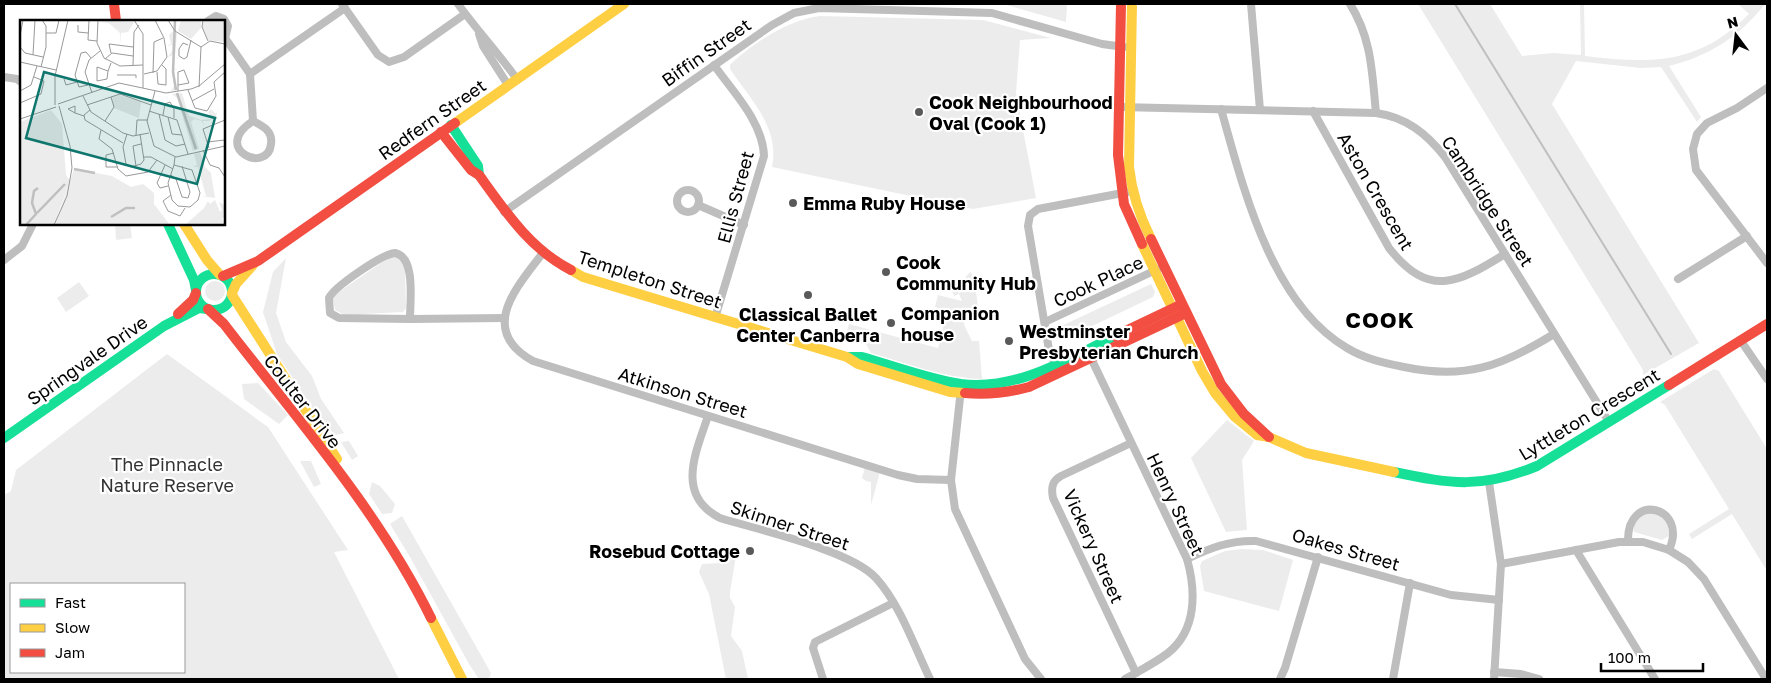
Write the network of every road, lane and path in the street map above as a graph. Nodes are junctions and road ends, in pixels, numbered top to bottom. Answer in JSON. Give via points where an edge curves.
{"nodes":[{"id":1,"x":114,"y":4,"type":"edge"},
{"id":2,"x":458,"y":4,"type":"edge"},
{"id":3,"x":624,"y":4,"type":"edge"},
{"id":4,"x":1121,"y":4,"type":"edge"},
{"id":5,"x":1132,"y":4,"type":"edge"},
{"id":6,"x":1250,"y":4,"type":"edge"},
{"id":7,"x":1350,"y":4,"type":"edge"},
{"id":8,"x":343,"y":6,"type":"edge"},
{"id":9,"x":465,"y":14,"type":"junction"},
{"id":10,"x":116,"y":20,"type":"edge"},
{"id":11,"x":210,"y":20,"type":"edge"},
{"id":12,"x":225,"y":20,"type":"edge"},
{"id":13,"x":225,"y":21,"type":"edge"},
{"id":14,"x":479,"y":34,"type":"junction"},
{"id":15,"x":225,"y":35,"type":"edge"},
{"id":16,"x":225,"y":39,"type":"edge"},
{"id":17,"x":1120,"y":46,"type":"junction"},
{"id":18,"x":1131,"y":47,"type":"junction"},
{"id":19,"x":714,"y":65,"type":"junction"},
{"id":20,"x":250,"y":74,"type":"junction"},
{"id":21,"x":4,"y":77,"type":"edge"},
{"id":22,"x":517,"y":79,"type":"junction"},
{"id":23,"x":20,"y":81,"type":"edge"},
{"id":24,"x":508,"y":85,"type":"junction"},
{"id":25,"x":1767,"y":88,"type":"edge"},
{"id":26,"x":1124,"y":107,"type":"junction"},
{"id":27,"x":1221,"y":109,"type":"junction"},
{"id":28,"x":1260,"y":110,"type":"junction"},
{"id":29,"x":1313,"y":111,"type":"junction"},
{"id":30,"x":1376,"y":113,"type":"junction"},
{"id":31,"x":253,"y":121,"type":"junction"},
{"id":32,"x":451,"y":125,"type":"junction"},
{"id":33,"x":441,"y":132,"type":"junction"},
{"id":34,"x":479,"y":175,"type":"junction"},
{"id":35,"x":1127,"y":193,"type":"junction"},
{"id":36,"x":698,"y":205,"type":"dead end"},
{"id":37,"x":504,"y":212,"type":"junction"},
{"id":38,"x":32,"y":225,"type":"edge"},
{"id":39,"x":168,"y":225,"type":"edge"},
{"id":40,"x":185,"y":225,"type":"edge"},
{"id":41,"x":744,"y":225,"type":"junction"},
{"id":42,"x":1747,"y":236,"type":"junction"},
{"id":43,"x":542,"y":254,"type":"junction"},
{"id":44,"x":1505,"y":254,"type":"junction"},
{"id":45,"x":1766,"y":257,"type":"edge"},
{"id":46,"x":4,"y":260,"type":"edge"},
{"id":47,"x":258,"y":261,"type":"junction"},
{"id":48,"x":1159,"y":269,"type":"junction"},
{"id":49,"x":221,"y":276,"type":"junction"},
{"id":50,"x":1678,"y":279,"type":"dead end"},
{"id":51,"x":196,"y":291,"type":"junction"},
{"id":52,"x":232,"y":294,"type":"junction"},
{"id":53,"x":208,"y":309,"type":"junction"},
{"id":54,"x":1179,"y":311,"type":"junction"},
{"id":55,"x":410,"y":318,"type":"junction"},
{"id":56,"x":505,"y":318,"type":"junction"},
{"id":57,"x":715,"y":318,"type":"junction"},
{"id":58,"x":1045,"y":322,"type":"junction"},
{"id":59,"x":1767,"y":324,"type":"edge"},
{"id":60,"x":164,"y":326,"type":"junction"},
{"id":61,"x":1554,"y":334,"type":"junction"},
{"id":62,"x":1741,"y":340,"type":"junction"},
{"id":63,"x":1089,"y":355,"type":"junction"},
{"id":64,"x":1058,"y":370,"type":"junction"},
{"id":65,"x":1767,"y":379,"type":"edge"},
{"id":66,"x":961,"y":389,"type":"junction"},
{"id":67,"x":708,"y":416,"type":"junction"},
{"id":68,"x":1608,"y":422,"type":"junction"},
{"id":69,"x":4,"y":438,"type":"edge"},
{"id":70,"x":1131,"y":443,"type":"junction"},
{"id":71,"x":951,"y":480,"type":"junction"},
{"id":72,"x":1489,"y":482,"type":"junction"},
{"id":73,"x":371,"y":514,"type":"junction"},
{"id":74,"x":1628,"y":541,"type":"junction"},
{"id":75,"x":1576,"y":550,"type":"junction"},
{"id":76,"x":1669,"y":550,"type":"junction"},
{"id":77,"x":1318,"y":557,"type":"junction"},
{"id":78,"x":1187,"y":559,"type":"junction"},
{"id":79,"x":1501,"y":564,"type":"junction"},
{"id":80,"x":1410,"y":583,"type":"junction"},
{"id":81,"x":1499,"y":600,"type":"junction"},
{"id":82,"x":893,"y":603,"type":"junction"},
{"id":83,"x":1136,"y":672,"type":"junction"},
{"id":84,"x":1494,"y":676,"type":"edge"},
{"id":85,"x":462,"y":679,"type":"edge"},
{"id":86,"x":823,"y":679,"type":"edge"},
{"id":87,"x":930,"y":679,"type":"edge"},
{"id":88,"x":1041,"y":679,"type":"edge"},
{"id":89,"x":1125,"y":679,"type":"edge"},
{"id":90,"x":1280,"y":679,"type":"edge"},
{"id":91,"x":1393,"y":679,"type":"edge"},
{"id":92,"x":1538,"y":679,"type":"edge"},
{"id":93,"x":1655,"y":679,"type":"edge"},
{"id":94,"x":1766,"y":679,"type":"edge"}],
"edges":[{"from":1,"to":10,"type":"street"},
{"from":2,"to":9,"type":"street"},
{"from":3,"to":22,"type":"street","name":"Redfern Street"},
{"from":4,"to":17,"type":"street","name":"Lyttleton Crescent"},
{"from":5,"to":18,"type":"street","name":"Lyttleton Crescent"},
{"from":6,"to":28,"type":"street"},
{"from":7,"to":30,"type":"street","via":[[1360,19],[1369,46]]},
{"from":8,"to":9,"type":"street","via":[[378,56],[389,62],[404,57]]},
{"from":8,"to":20,"type":"street"},
{"from":9,"to":14,"type":"street"},
{"from":11,"to":12,"type":"street","via":[[216,16]]},
{"from":13,"to":15,"type":"street","via":[[228,26]]},
{"from":14,"to":22,"type":"street"},
{"from":14,"to":24,"type":"street"},
{"from":16,"to":20,"type":"street"},
{"from":17,"to":18,"type":"street","name":"Biffin Street"},
{"from":17,"to":19,"type":"street","name":"Biffin Street","via":[[976,11],[811,9],[779,20]]},
{"from":17,"to":26,"type":"street","name":"Lyttleton Crescent"},
{"from":18,"to":26,"type":"street","name":"Lyttleton Crescent"},
{"from":19,"to":37,"type":"street","name":"Biffin Street"},
{"from":19,"to":41,"type":"street","name":"Ellis Street","via":[[756,125],[764,145],[762,166]]},
{"from":20,"to":31,"type":"street"},
{"from":21,"to":23,"type":"street"},
{"from":22,"to":24,"type":"street","name":"Redfern Street"},
{"from":24,"to":32,"type":"street","name":"Redfern Street"},
{"from":25,"to":42,"type":"street","via":[[1707,123],[1697,134],[1693,149],[1696,170]]},
{"from":26,"to":27,"type":"street","name":"Cambridge Street"},
{"from":26,"to":35,"type":"street","name":"Lyttleton Crescent","via":[[1118,168]]},
{"from":27,"to":28,"type":"street","name":"Cambridge Street"},
{"from":27,"to":61,"type":"street","via":[[1250,209],[1283,280],[1315,323],[1346,348],[1382,363],[1424,372],[1468,372],[1509,360]]},
{"from":28,"to":29,"type":"street","name":"Cambridge Street"},
{"from":29,"to":30,"type":"street","name":"Cambridge Street"},
{"from":29,"to":44,"type":"street","name":"Aston Crescent","via":[[1389,248],[1403,265],[1427,279],[1453,281],[1471,275]]},
{"from":30,"to":44,"type":"street","name":"Cambridge Street","via":[[1411,124],[1435,144]]},
{"from":31,"to":31,"type":"street","via":[[268,131],[272,142],[268,152],[253,159],[242,154],[237,138]]},
{"from":32,"to":33,"type":"street","name":"Redfern Street"},
{"from":32,"to":34,"type":"street","name":"Templeton Street","via":[[478,166]]},
{"from":33,"to":34,"type":"street","name":"Templeton Street","via":[[471,170]]},
{"from":33,"to":47,"type":"street","name":"Redfern Street"},
{"from":34,"to":37,"type":"street","name":"Templeton Street"},
{"from":35,"to":48,"type":"street","name":"Lyttleton Crescent","via":[[1131,222]]},
{"from":35,"to":58,"type":"street","via":[[1038,209],[1030,215],[1028,226]]},
{"from":36,"to":41,"type":"street"},
{"from":37,"to":43,"type":"street","name":"Templeton Street"},
{"from":38,"to":46,"type":"street","via":[[22,246]]},
{"from":39,"to":51,"type":"street"},
{"from":40,"to":49,"type":"street"},
{"from":41,"to":57,"type":"street","name":"Ellis Street"},
{"from":42,"to":45,"type":"street"},
{"from":42,"to":50,"type":"street"},
{"from":43,"to":56,"type":"street","name":"Atkinson Street","via":[[512,293]]},
{"from":43,"to":57,"type":"street","name":"Templeton Street","via":[[583,277]]},
{"from":44,"to":61,"type":"street","name":"Cambridge Street"},
{"from":47,"to":49,"type":"street","name":"Redfern Street"},
{"from":47,"to":52,"type":"street","name":"Redfern Street","via":[[236,284]]},
{"from":48,"to":54,"type":"street","name":"Lyttleton Crescent"},
{"from":48,"to":58,"type":"street","name":"Cook Place"},
{"from":49,"to":51,"type":"street","via":[[202,279]]},
{"from":49,"to":52,"type":"street","via":[[230,283]]},
{"from":51,"to":53,"type":"street","via":[[199,302]]},
{"from":51,"to":60,"type":"street","name":"Springvale Drive","via":[[193,300]]},
{"from":52,"to":53,"type":"street","via":[[226,306]]},
{"from":52,"to":73,"type":"street","name":"Coulter Drive"},
{"from":53,"to":60,"type":"street","name":"Springvale Drive","via":[[194,310]]},
{"from":53,"to":73,"type":"street","name":"Coulter Drive","via":[[224,324]]},
{"from":54,"to":63,"type":"street","name":"Templeton Street"},
{"from":54,"to":72,"type":"street","name":"Lyttleton Crescent","via":[[1202,370],[1221,402],[1250,430],[1306,453],[1431,481]]},
{"from":55,"to":55,"type":"street","via":[[338,318],[330,313],[329,298],[335,290],[382,257],[400,254],[409,266]]},
{"from":55,"to":56,"type":"street"},
{"from":56,"to":67,"type":"street","name":"Atkinson Street","via":[[513,345],[533,361]]},
{"from":57,"to":66,"type":"street","name":"Templeton Street","via":[[847,357],[862,357]]},
{"from":58,"to":64,"type":"street","via":[[1049,350]]},
{"from":59,"to":62,"type":"street","name":"Lyttleton Crescent"},
{"from":60,"to":69,"type":"street","name":"Springvale Drive"},
{"from":61,"to":68,"type":"street","name":"Cambridge Street"},
{"from":62,"to":65,"type":"street"},
{"from":62,"to":68,"type":"street","name":"Lyttleton Crescent"},
{"from":63,"to":64,"type":"street","name":"Templeton Street"},
{"from":63,"to":70,"type":"street","name":"Henry Street"},
{"from":64,"to":66,"type":"street","name":"Templeton Street"},
{"from":66,"to":71,"type":"street"},
{"from":67,"to":71,"type":"street","name":"Atkinson Street","via":[[898,475]]},
{"from":67,"to":82,"type":"street","name":"Skinner Street","via":[[692,471],[697,495],[708,510],[720,518],[850,559],[874,577]]},
{"from":68,"to":72,"type":"street","name":"Lyttleton Crescent","via":[[1537,466]]},
{"from":70,"to":78,"type":"street","name":"Henry Street"},
{"from":70,"to":83,"type":"street","name":"Vickery Street","via":[[1054,480],[1051,490]]},
{"from":71,"to":88,"type":"street","via":[[960,522],[1025,659]]},
{"from":72,"to":79,"type":"street"},
{"from":73,"to":85,"type":"street","name":"Coulter Drive","via":[[412,580]]},
{"from":74,"to":75,"type":"street"},
{"from":74,"to":76,"type":"street"},
{"from":74,"to":76,"type":"street","via":[[1628,524],[1636,514],[1656,510],[1673,524],[1674,535]]},
{"from":75,"to":79,"type":"street"},
{"from":75,"to":93,"type":"street"},
{"from":76,"to":94,"type":"street","via":[[1688,562],[1704,579]]},
{"from":77,"to":78,"type":"street","name":"Oakes Street","via":[[1248,540],[1215,546]]},
{"from":77,"to":80,"type":"street","name":"Oakes Street"},
{"from":77,"to":90,"type":"street"},
{"from":78,"to":83,"type":"street","name":"Henry Street","via":[[1193,604],[1185,632],[1168,653]]},
{"from":79,"to":81,"type":"street"},
{"from":80,"to":81,"type":"street","name":"Oakes Street","via":[[1464,598]]},
{"from":80,"to":91,"type":"street"},
{"from":81,"to":84,"type":"street"},
{"from":82,"to":86,"type":"street","via":[[815,642],[813,648]]},
{"from":82,"to":87,"type":"street","name":"Skinner Street"},
{"from":83,"to":89,"type":"street","name":"Henry Street"},
{"from":84,"to":92,"type":"street","via":[[1520,674]]}]}
